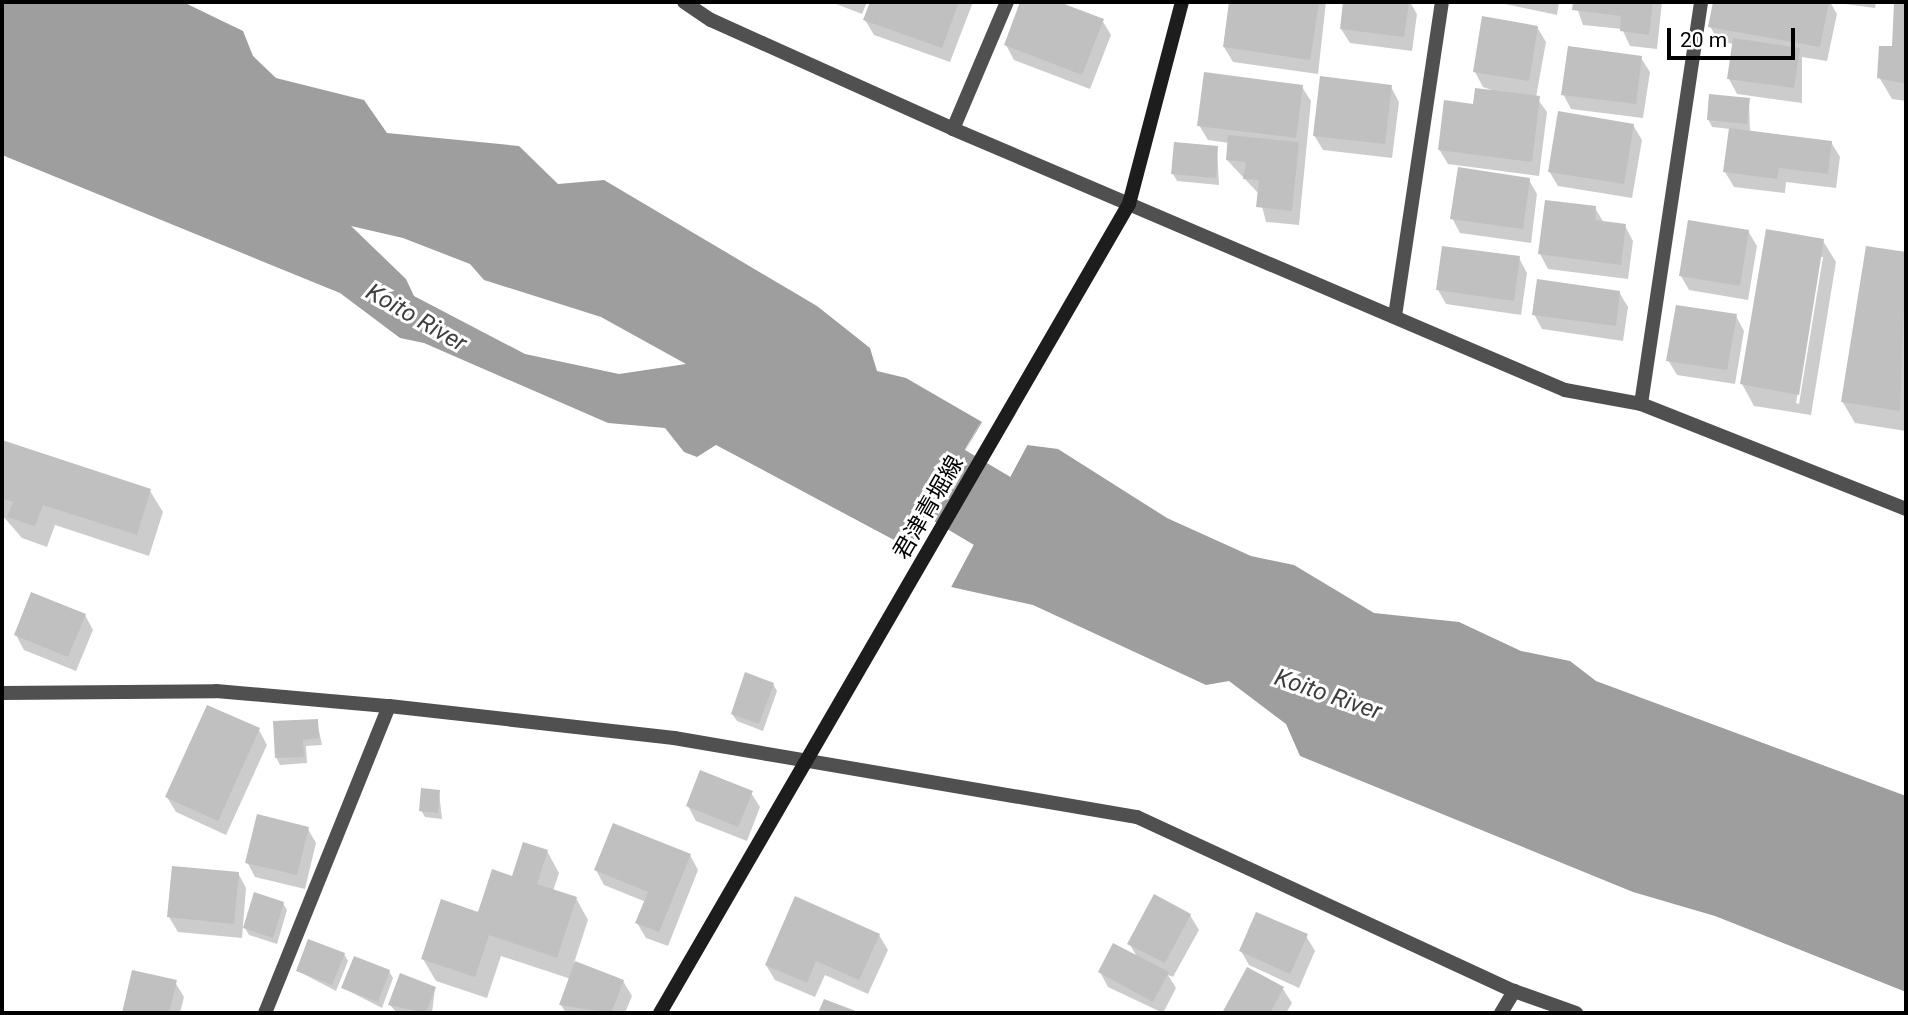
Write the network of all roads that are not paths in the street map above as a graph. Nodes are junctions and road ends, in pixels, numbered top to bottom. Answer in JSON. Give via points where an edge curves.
{"nodes":[{"id":1,"x":684,"y":2,"type":"edge"},
{"id":2,"x":1007,"y":2,"type":"edge"},
{"id":3,"x":1182,"y":2,"type":"edge"},
{"id":4,"x":1442,"y":2,"type":"edge"},
{"id":5,"x":1701,"y":2,"type":"edge"},
{"id":6,"x":953,"y":129,"type":"junction"},
{"id":7,"x":1129,"y":204,"type":"junction"},
{"id":8,"x":1395,"y":316,"type":"junction"},
{"id":9,"x":1641,"y":404,"type":"junction"},
{"id":10,"x":1906,"y":509,"type":"edge"},
{"id":11,"x":2,"y":693,"type":"edge"},
{"id":12,"x":389,"y":706,"type":"junction"},
{"id":13,"x":803,"y":762,"type":"junction"},
{"id":14,"x":1514,"y":992,"type":"junction"},
{"id":15,"x":265,"y":1013,"type":"edge"},
{"id":16,"x":660,"y":1013,"type":"edge"},
{"id":17,"x":1500,"y":1013,"type":"edge"},
{"id":18,"x":1576,"y":1013,"type":"edge"}],
"edges":[{"from":1,"to":6,"type":"street"},
{"from":2,"to":6,"type":"street"},
{"from":3,"to":7,"type":"main road","name":"君津青堀線"},
{"from":4,"to":8,"type":"street"},
{"from":5,"to":9,"type":"street"},
{"from":6,"to":7,"type":"street"},
{"from":7,"to":8,"type":"street"},
{"from":7,"to":13,"type":"main road","name":"君津青堀線"},
{"from":8,"to":9,"type":"street","via":[[1565,390]]},
{"from":9,"to":10,"type":"street"},
{"from":11,"to":12,"type":"street","via":[[216,691]]},
{"from":12,"to":13,"type":"street","via":[[674,738]]},
{"from":12,"to":15,"type":"street"},
{"from":13,"to":14,"type":"street","via":[[1137,817]]},
{"from":13,"to":16,"type":"main road","name":"君津青堀線"},
{"from":14,"to":17,"type":"street"},
{"from":14,"to":18,"type":"street"}]}
